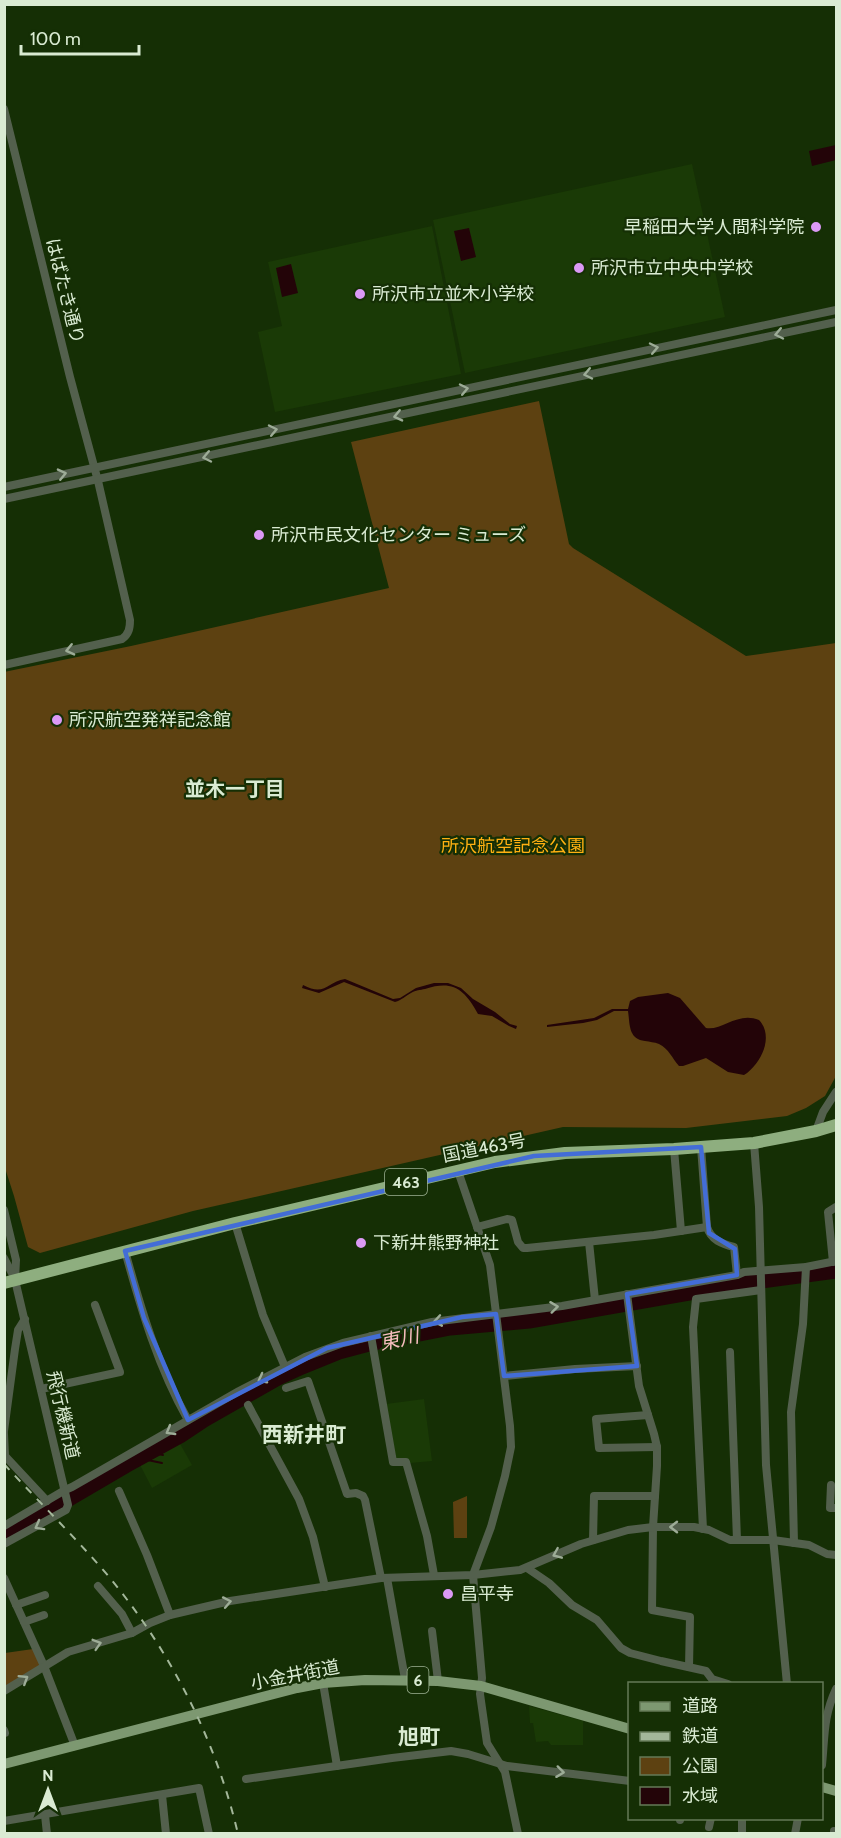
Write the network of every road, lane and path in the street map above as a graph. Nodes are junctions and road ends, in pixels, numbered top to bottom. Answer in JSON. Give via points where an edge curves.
{"nodes":[{"id":1,"x":4,"y":109,"type":"edge"},
{"id":2,"x":837,"y":310,"type":"edge"},
{"id":3,"x":837,"y":322,"type":"edge"},
{"id":4,"x":94,"y":467,"type":"junction"},
{"id":5,"x":98,"y":481,"type":"junction"},
{"id":6,"x":4,"y":487,"type":"edge"},
{"id":7,"x":4,"y":499,"type":"edge"},
{"id":8,"x":4,"y":665,"type":"edge"},
{"id":9,"x":837,"y":1092,"type":"edge"},
{"id":10,"x":837,"y":1125,"type":"edge"},
{"id":11,"x":816,"y":1131,"type":"junction"},
{"id":12,"x":754,"y":1143,"type":"junction"},
{"id":13,"x":701,"y":1147,"type":"junction"},
{"id":14,"x":674,"y":1149,"type":"junction"},
{"id":15,"x":458,"y":1171,"type":"junction"},
{"id":16,"x":837,"y":1207,"type":"edge"},
{"id":17,"x":4,"y":1210,"type":"edge"},
{"id":18,"x":235,"y":1223,"type":"junction"},
{"id":19,"x":477,"y":1227,"type":"junction"},
{"id":20,"x":707,"y":1227,"type":"junction"},
{"id":21,"x":681,"y":1231,"type":"junction"},
{"id":22,"x":589,"y":1242,"type":"junction"},
{"id":23,"x":125,"y":1251,"type":"junction"},
{"id":24,"x":4,"y":1258,"type":"edge"},
{"id":25,"x":835,"y":1262,"type":"edge"},
{"id":26,"x":806,"y":1268,"type":"junction"},
{"id":27,"x":760,"y":1273,"type":"junction"},
{"id":28,"x":737,"y":1275,"type":"junction"},
{"id":29,"x":10,"y":1281,"type":"edge"},
{"id":30,"x":761,"y":1288,"type":"junction"},
{"id":31,"x":627,"y":1296,"type":"junction"},
{"id":32,"x":595,"y":1300,"type":"junction"},
{"id":33,"x":95,"y":1305,"type":"dead end"},
{"id":34,"x":496,"y":1317,"type":"junction"},
{"id":35,"x":25,"y":1319,"type":"junction"},
{"id":36,"x":371,"y":1338,"type":"junction"},
{"id":37,"x":730,"y":1352,"type":"dead end"},
{"id":38,"x":637,"y":1366,"type":"junction"},
{"id":39,"x":285,"y":1367,"type":"junction"},
{"id":40,"x":504,"y":1376,"type":"junction"},
{"id":41,"x":286,"y":1388,"type":"dead end"},
{"id":42,"x":41,"y":1389,"type":"junction"},
{"id":43,"x":248,"y":1405,"type":"dead end"},
{"id":44,"x":648,"y":1415,"type":"junction"},
{"id":45,"x":188,"y":1420,"type":"junction"},
{"id":46,"x":4,"y":1432,"type":"edge"},
{"id":47,"x":657,"y":1447,"type":"junction"},
{"id":48,"x":831,"y":1485,"type":"dead end"},
{"id":49,"x":65,"y":1491,"type":"junction"},
{"id":50,"x":119,"y":1491,"type":"dead end"},
{"id":51,"x":656,"y":1496,"type":"junction"},
{"id":52,"x":47,"y":1501,"type":"junction"},
{"id":53,"x":837,"y":1508,"type":"edge"},
{"id":54,"x":5,"y":1524,"type":"edge"},
{"id":55,"x":653,"y":1527,"type":"junction"},
{"id":56,"x":703,"y":1529,"type":"junction"},
{"id":57,"x":593,"y":1540,"type":"junction"},
{"id":58,"x":737,"y":1540,"type":"junction"},
{"id":59,"x":773,"y":1540,"type":"junction"},
{"id":60,"x":794,"y":1543,"type":"junction"},
{"id":61,"x":4,"y":1544,"type":"edge"},
{"id":62,"x":837,"y":1555,"type":"edge"},
{"id":63,"x":527,"y":1568,"type":"junction"},
{"id":64,"x":434,"y":1575,"type":"junction"},
{"id":65,"x":473,"y":1575,"type":"junction"},
{"id":66,"x":4,"y":1578,"type":"edge"},
{"id":67,"x":384,"y":1578,"type":"junction"},
{"id":68,"x":98,"y":1586,"type":"dead end"},
{"id":69,"x":325,"y":1587,"type":"junction"},
{"id":70,"x":45,"y":1595,"type":"dead end"},
{"id":71,"x":16,"y":1605,"type":"junction"},
{"id":72,"x":44,"y":1615,"type":"dead end"},
{"id":73,"x":170,"y":1615,"type":"junction"},
{"id":74,"x":24,"y":1622,"type":"junction"},
{"id":75,"x":432,"y":1631,"type":"dead end"},
{"id":76,"x":132,"y":1633,"type":"junction"},
{"id":77,"x":44,"y":1666,"type":"junction"},
{"id":78,"x":689,"y":1667,"type":"junction"},
{"id":79,"x":405,"y":1679,"type":"junction"},
{"id":80,"x":438,"y":1681,"type":"junction"},
{"id":81,"x":717,"y":1682,"type":"edge"},
{"id":82,"x":787,"y":1682,"type":"edge"},
{"id":83,"x":322,"y":1683,"type":"junction"},
{"id":84,"x":481,"y":1686,"type":"junction"},
{"id":85,"x":837,"y":1689,"type":"edge"},
{"id":86,"x":4,"y":1691,"type":"edge"},
{"id":87,"x":628,"y":1728,"type":"edge"},
{"id":88,"x":823,"y":1745,"type":"edge"},
{"id":89,"x":75,"y":1746,"type":"junction"},
{"id":90,"x":490,"y":1746,"type":"junction"},
{"id":91,"x":468,"y":1754,"type":"junction"},
{"id":92,"x":4,"y":1764,"type":"edge"},
{"id":93,"x":502,"y":1765,"type":"junction"},
{"id":94,"x":337,"y":1766,"type":"junction"},
{"id":95,"x":246,"y":1779,"type":"dead end"},
{"id":96,"x":628,"y":1781,"type":"edge"},
{"id":97,"x":162,"y":1795,"type":"junction"},
{"id":98,"x":45,"y":1815,"type":"junction"},
{"id":99,"x":4,"y":1821,"type":"edge"},
{"id":100,"x":47,"y":1833,"type":"edge"},
{"id":101,"x":166,"y":1833,"type":"edge"},
{"id":102,"x":209,"y":1833,"type":"edge"},
{"id":103,"x":518,"y":1833,"type":"edge"}],
"edges":[{"from":1,"to":4,"type":"street","name":"はばたき通り"},
{"from":4,"to":2,"type":"street","one_way":true},
{"from":3,"to":5,"type":"street","one_way":true},
{"from":4,"to":5,"type":"street","name":"はばたき通り"},
{"from":6,"to":4,"type":"street","one_way":true},
{"from":5,"to":7,"type":"street"},
{"from":5,"to":8,"type":"street","name":"はばたき通り","one_way":true,"via":[[129,614],[126,636]]},
{"from":9,"to":11,"type":"street"},
{"from":10,"to":11,"type":"highway","name":"国道463号","number":"463"},
{"from":11,"to":12,"type":"highway","name":"国道463号","number":"463"},
{"from":12,"to":13,"type":"highway","name":"国道463号","number":"463"},
{"from":12,"to":27,"type":"street"},
{"from":13,"to":14,"type":"highway","name":"国道463号","number":"463"},
{"from":13,"to":20,"type":"street"},
{"from":14,"to":15,"type":"highway","name":"国道463号","number":"463","via":[[534,1156]]},
{"from":14,"to":21,"type":"street"},
{"from":15,"to":18,"type":"highway","name":"国道463号","number":"463"},
{"from":15,"to":19,"type":"street"},
{"from":16,"to":25,"type":"street","via":[[828,1212]]},
{"from":17,"to":29,"type":"street","via":[[16,1260]]},
{"from":18,"to":23,"type":"highway","name":"国道463号","number":"463"},
{"from":18,"to":39,"type":"street","via":[[263,1315]]},
{"from":19,"to":22,"type":"street","via":[[512,1220],[523,1248]]},
{"from":19,"to":34,"type":"street","via":[[489,1265]]},
{"from":20,"to":21,"type":"street"},
{"from":20,"to":28,"type":"street","via":[[718,1241],[734,1247]]},
{"from":21,"to":22,"type":"street"},
{"from":22,"to":32,"type":"street"},
{"from":23,"to":29,"type":"highway","name":"国道463号","number":"463"},
{"from":23,"to":45,"type":"street","via":[[158,1357]]},
{"from":24,"to":29,"type":"street"},
{"from":25,"to":26,"type":"street"},
{"from":26,"to":27,"type":"street"},
{"from":26,"to":60,"type":"street","via":[[791,1412]]},
{"from":27,"to":28,"type":"street"},
{"from":27,"to":30,"type":"street"},
{"from":28,"to":31,"type":"street"},
{"from":29,"to":35,"type":"street","name":"飛行機新道"},
{"from":30,"to":56,"type":"street","via":[[696,1299],[693,1328]]},
{"from":30,"to":59,"type":"street","via":[[766,1464]]},
{"from":31,"to":32,"type":"street"},
{"from":31,"to":38,"type":"street"},
{"from":34,"to":32,"type":"street","one_way":true},
{"from":33,"to":42,"type":"street","via":[[120,1372]]},
{"from":34,"to":36,"type":"street","one_way":true,"via":[[432,1322]]},
{"from":34,"to":40,"type":"street"},
{"from":35,"to":42,"type":"street","name":"飛行機新道"},
{"from":35,"to":46,"type":"street","via":[[18,1330]]},
{"from":36,"to":39,"type":"street","via":[[327,1348]]},
{"from":36,"to":64,"type":"street","via":[[393,1462],[406,1462]]},
{"from":37,"to":58,"type":"street"},
{"from":38,"to":40,"type":"street"},
{"from":38,"to":44,"type":"street"},
{"from":39,"to":45,"type":"street","one_way":true},
{"from":40,"to":65,"type":"street","via":[[510,1452],[496,1510]]},
{"from":41,"to":67,"type":"street","via":[[308,1381],[347,1494],[356,1493],[365,1500]]},
{"from":42,"to":49,"type":"street","name":"飛行機新道"},
{"from":43,"to":69,"type":"street","via":[[299,1499]]},
{"from":44,"to":47,"type":"street"},
{"from":44,"to":47,"type":"street","via":[[596,1419],[599,1448]]},
{"from":45,"to":49,"type":"street","one_way":true},
{"from":46,"to":52,"type":"street","via":[[5,1456]]},
{"from":47,"to":51,"type":"street"},
{"from":48,"to":53,"type":"street","via":[[830,1508]]},
{"from":49,"to":52,"type":"street"},
{"from":49,"to":61,"type":"street","name":"飛行機新道","one_way":true,"via":[[66,1510]]},
{"from":50,"to":73,"type":"street"},
{"from":51,"to":55,"type":"street"},
{"from":51,"to":57,"type":"street","via":[[594,1496]]},
{"from":52,"to":54,"type":"street"},
{"from":56,"to":55,"type":"street","one_way":true},
{"from":55,"to":57,"type":"street"},
{"from":55,"to":78,"type":"street","via":[[652,1610],[690,1617]]},
{"from":56,"to":58,"type":"street"},
{"from":57,"to":63,"type":"street","one_way":true},
{"from":58,"to":59,"type":"street"},
{"from":59,"to":60,"type":"street"},
{"from":59,"to":82,"type":"street"},
{"from":60,"to":62,"type":"street"},
{"from":63,"to":65,"type":"street"},
{"from":63,"to":78,"type":"street","via":[[597,1620],[621,1648]]},
{"from":64,"to":65,"type":"street"},
{"from":64,"to":67,"type":"street"},
{"from":65,"to":84,"type":"street"},
{"from":66,"to":71,"type":"street"},
{"from":67,"to":69,"type":"street"},
{"from":67,"to":79,"type":"street"},
{"from":68,"to":76,"type":"street","via":[[122,1614]]},
{"from":73,"to":69,"type":"street","one_way":true,"via":[[230,1601]]},
{"from":70,"to":71,"type":"street"},
{"from":71,"to":74,"type":"street"},
{"from":72,"to":74,"type":"street"},
{"from":73,"to":76,"type":"street"},
{"from":74,"to":77,"type":"street"},
{"from":75,"to":80,"type":"street"},
{"from":77,"to":76,"type":"street","one_way":true,"via":[[68,1652]]},
{"from":86,"to":77,"type":"street","one_way":true},
{"from":77,"to":89,"type":"street"},
{"from":78,"to":81,"type":"street","via":[[706,1671]]},
{"from":79,"to":80,"type":"main road","name":"小金井街道","number":"6"},
{"from":79,"to":83,"type":"main road","name":"小金井街道","number":"6"},
{"from":80,"to":84,"type":"main road","name":"小金井街道","number":"6"},
{"from":83,"to":89,"type":"main road","name":"小金井街道","number":"6"},
{"from":83,"to":94,"type":"street"},
{"from":84,"to":87,"type":"main road","name":"小金井街道","number":"6"},
{"from":84,"to":90,"type":"street"},
{"from":85,"to":88,"type":"street","via":[[824,1725]]},
{"from":89,"to":92,"type":"main road","name":"小金井街道","number":"6"},
{"from":90,"to":91,"type":"street"},
{"from":90,"to":93,"type":"street"},
{"from":91,"to":93,"type":"street"},
{"from":91,"to":94,"type":"street","via":[[451,1751]]},
{"from":93,"to":96,"type":"street","one_way":true},
{"from":93,"to":103,"type":"street"},
{"from":94,"to":95,"type":"street"},
{"from":97,"to":98,"type":"street"},
{"from":97,"to":101,"type":"street"},
{"from":97,"to":102,"type":"street","via":[[199,1788]]},
{"from":98,"to":99,"type":"street"},
{"from":98,"to":100,"type":"street"}]}
